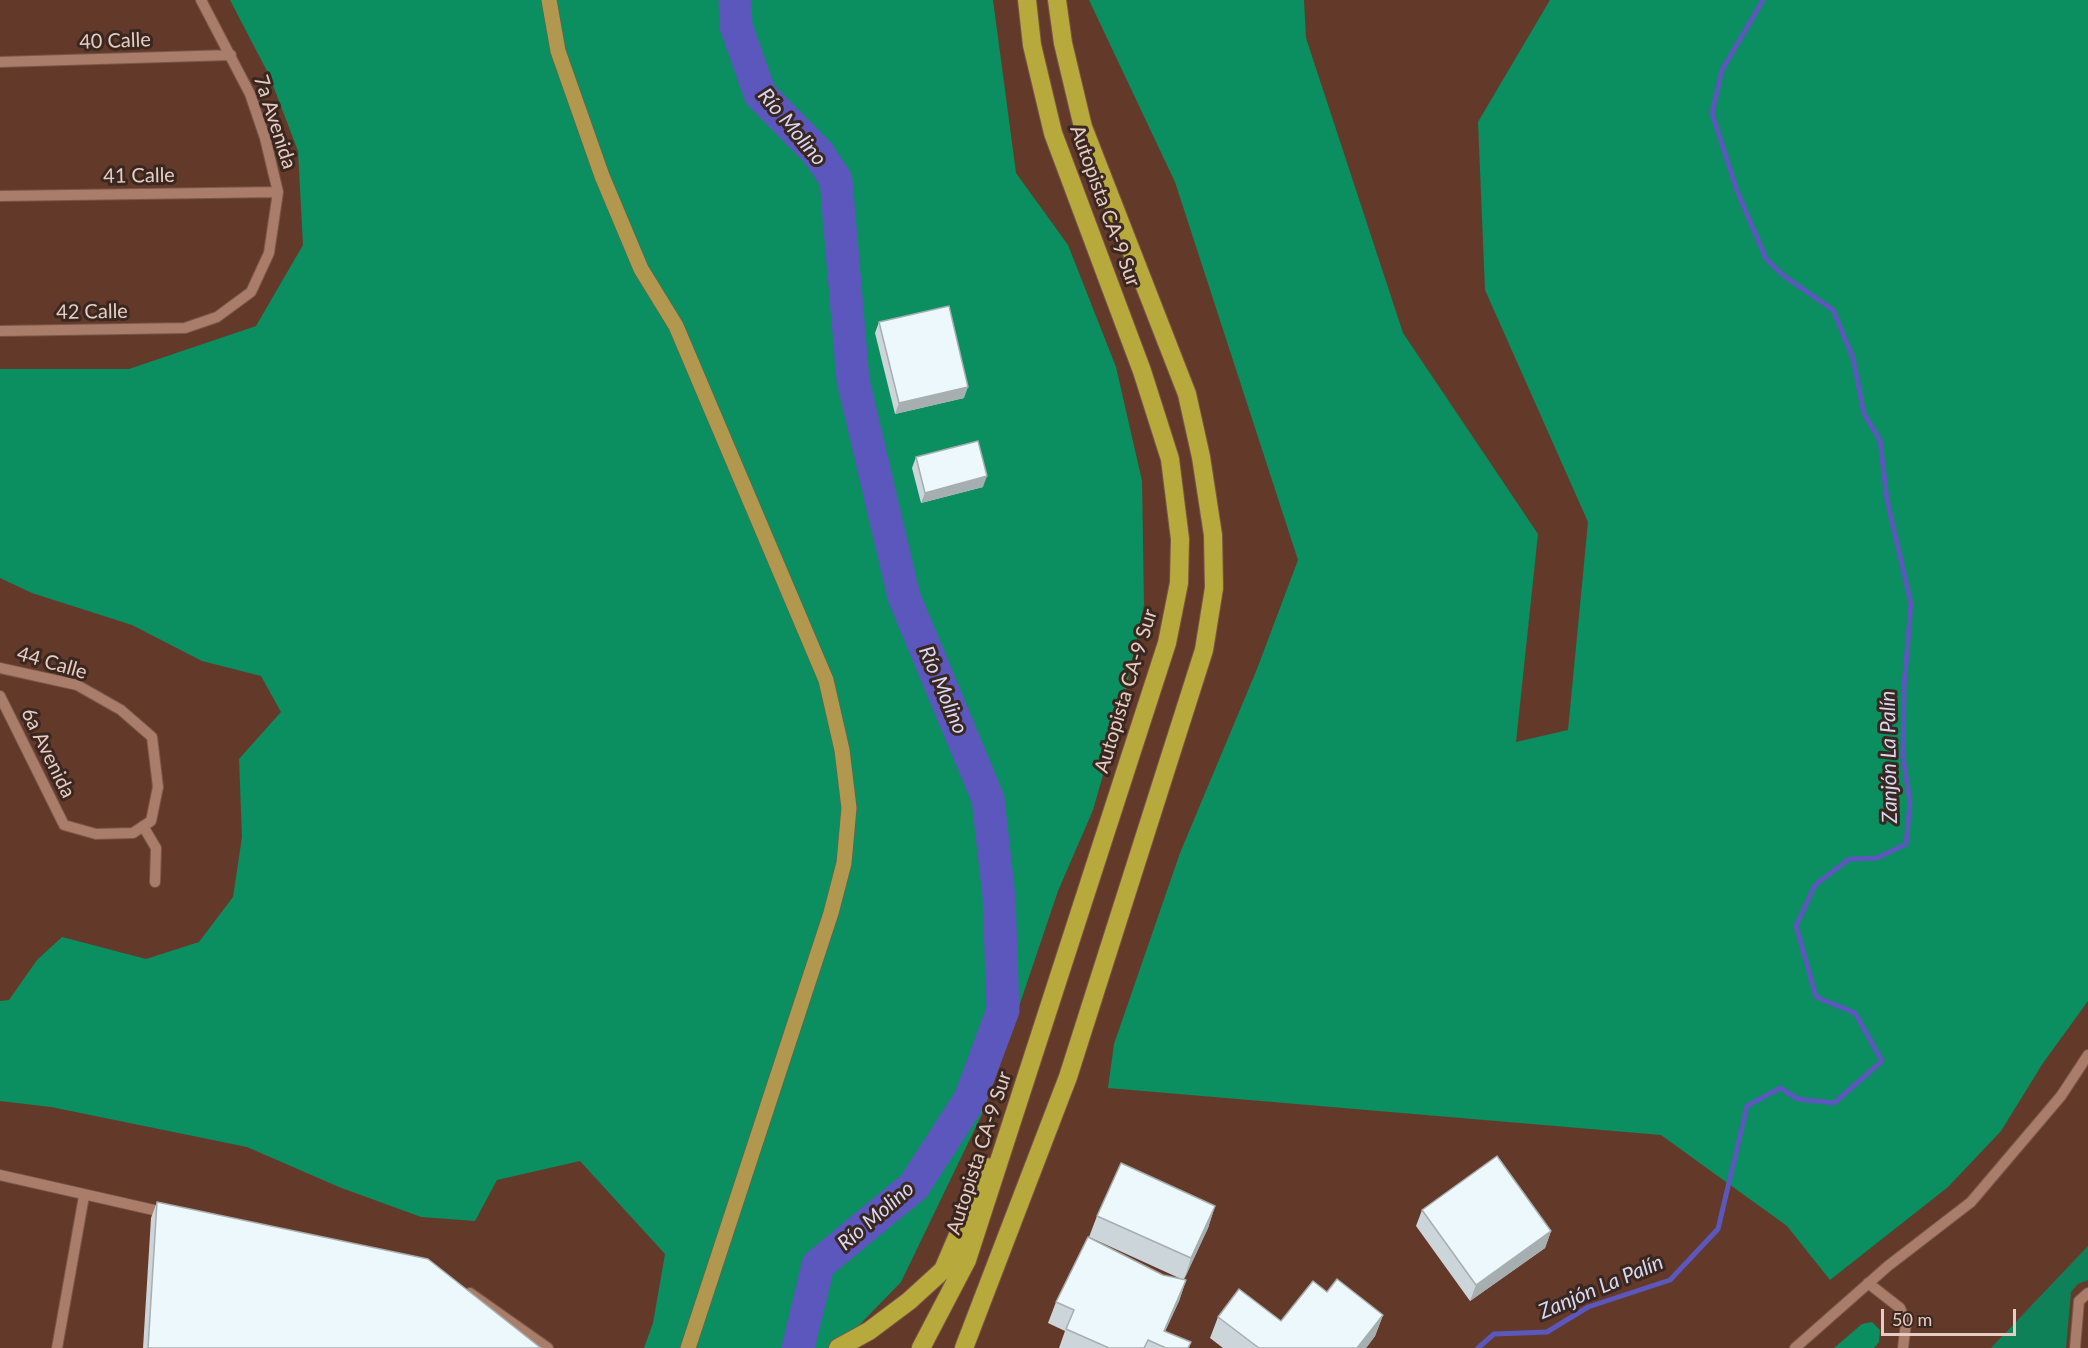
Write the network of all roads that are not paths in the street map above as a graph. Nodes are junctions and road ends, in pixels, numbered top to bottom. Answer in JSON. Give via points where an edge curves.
{"nodes":[{"id":1,"x":201,"y":0,"type":"edge"},
{"id":2,"x":549,"y":0,"type":"edge"},
{"id":3,"x":1027,"y":0,"type":"edge"},
{"id":4,"x":1057,"y":0,"type":"edge"},
{"id":5,"x":231,"y":55,"type":"junction"},
{"id":6,"x":0,"y":62,"type":"edge"},
{"id":7,"x":278,"y":192,"type":"junction"},
{"id":8,"x":0,"y":196,"type":"edge"},
{"id":9,"x":185,"y":328,"type":"joint"},
{"id":10,"x":0,"y":332,"type":"edge"},
{"id":11,"x":0,"y":668,"type":"edge"},
{"id":12,"x":0,"y":696,"type":"edge"},
{"id":13,"x":147,"y":823,"type":"junction"},
{"id":14,"x":155,"y":882,"type":"dead end"},
{"id":15,"x":2088,"y":1054,"type":"edge"},
{"id":16,"x":1019,"y":1104,"type":"junction"},
{"id":17,"x":0,"y":1176,"type":"edge"},
{"id":18,"x":84,"y":1196,"type":"junction"},
{"id":19,"x":177,"y":1215,"type":"edge"},
{"id":20,"x":1868,"y":1283,"type":"junction"},
{"id":21,"x":459,"y":1286,"type":"edge"},
{"id":22,"x":2088,"y":1293,"type":"edge"},
{"id":23,"x":57,"y":1348,"type":"edge"},
{"id":24,"x":548,"y":1348,"type":"edge"},
{"id":25,"x":688,"y":1348,"type":"edge"},
{"id":26,"x":838,"y":1348,"type":"edge"},
{"id":27,"x":921,"y":1348,"type":"edge"},
{"id":28,"x":964,"y":1348,"type":"edge"},
{"id":29,"x":1795,"y":1348,"type":"edge"},
{"id":30,"x":1904,"y":1348,"type":"edge"},
{"id":31,"x":2075,"y":1348,"type":"edge"}],
"edges":[{"from":1,"to":5,"type":"street","name":"7a Avenida"},
{"from":2,"to":25,"type":"main road","via":[[558,51],[602,176],[641,269],[676,326],[826,680],[842,750],[849,808],[844,863],[831,913]]},
{"from":3,"to":16,"type":"highway","name":"Autopista CA-9 Sur","via":[[1032,45],[1050,123],[1152,399],[1170,459],[1180,539],[1179,583],[1167,643]]},
{"from":4,"to":28,"type":"highway","name":"Autopista CA-9 Sur","via":[[1083,128],[1187,394],[1202,457],[1213,535],[1214,588],[1204,650],[1068,1077]]},
{"from":5,"to":6,"type":"street","name":"40 Calle"},
{"from":5,"to":7,"type":"street","name":"7a Avenida","via":[[262,127]]},
{"from":7,"to":8,"type":"street","name":"41 Calle"},
{"from":7,"to":9,"type":"street","name":"7a Avenida","via":[[269,253],[251,292],[218,317]]},
{"from":9,"to":10,"type":"street","name":"42 Calle"},
{"from":11,"to":13,"type":"street","name":"44 Calle","via":[[78,685],[121,710],[152,737],[158,787]]},
{"from":12,"to":13,"type":"street","name":"6a Avenida","via":[[64,825],[96,834],[133,833]]},
{"from":13,"to":14,"type":"street","via":[[156,848]]},
{"from":15,"to":20,"type":"street","via":[[2055,1104],[1971,1202]]},
{"from":16,"to":26,"type":"highway","via":[[1000,1135],[943,1270],[909,1301]]},
{"from":16,"to":27,"type":"highway","name":"Autopista CA-9 Sur","via":[[967,1260]]},
{"from":17,"to":18,"type":"street"},
{"from":18,"to":19,"type":"street"},
{"from":18,"to":23,"type":"street"},
{"from":20,"to":29,"type":"street"},
{"from":20,"to":30,"type":"street","via":[[1899,1308],[1906,1323]]},
{"from":21,"to":24,"type":"street"},
{"from":22,"to":31,"type":"street","via":[[2079,1301]]}]}
